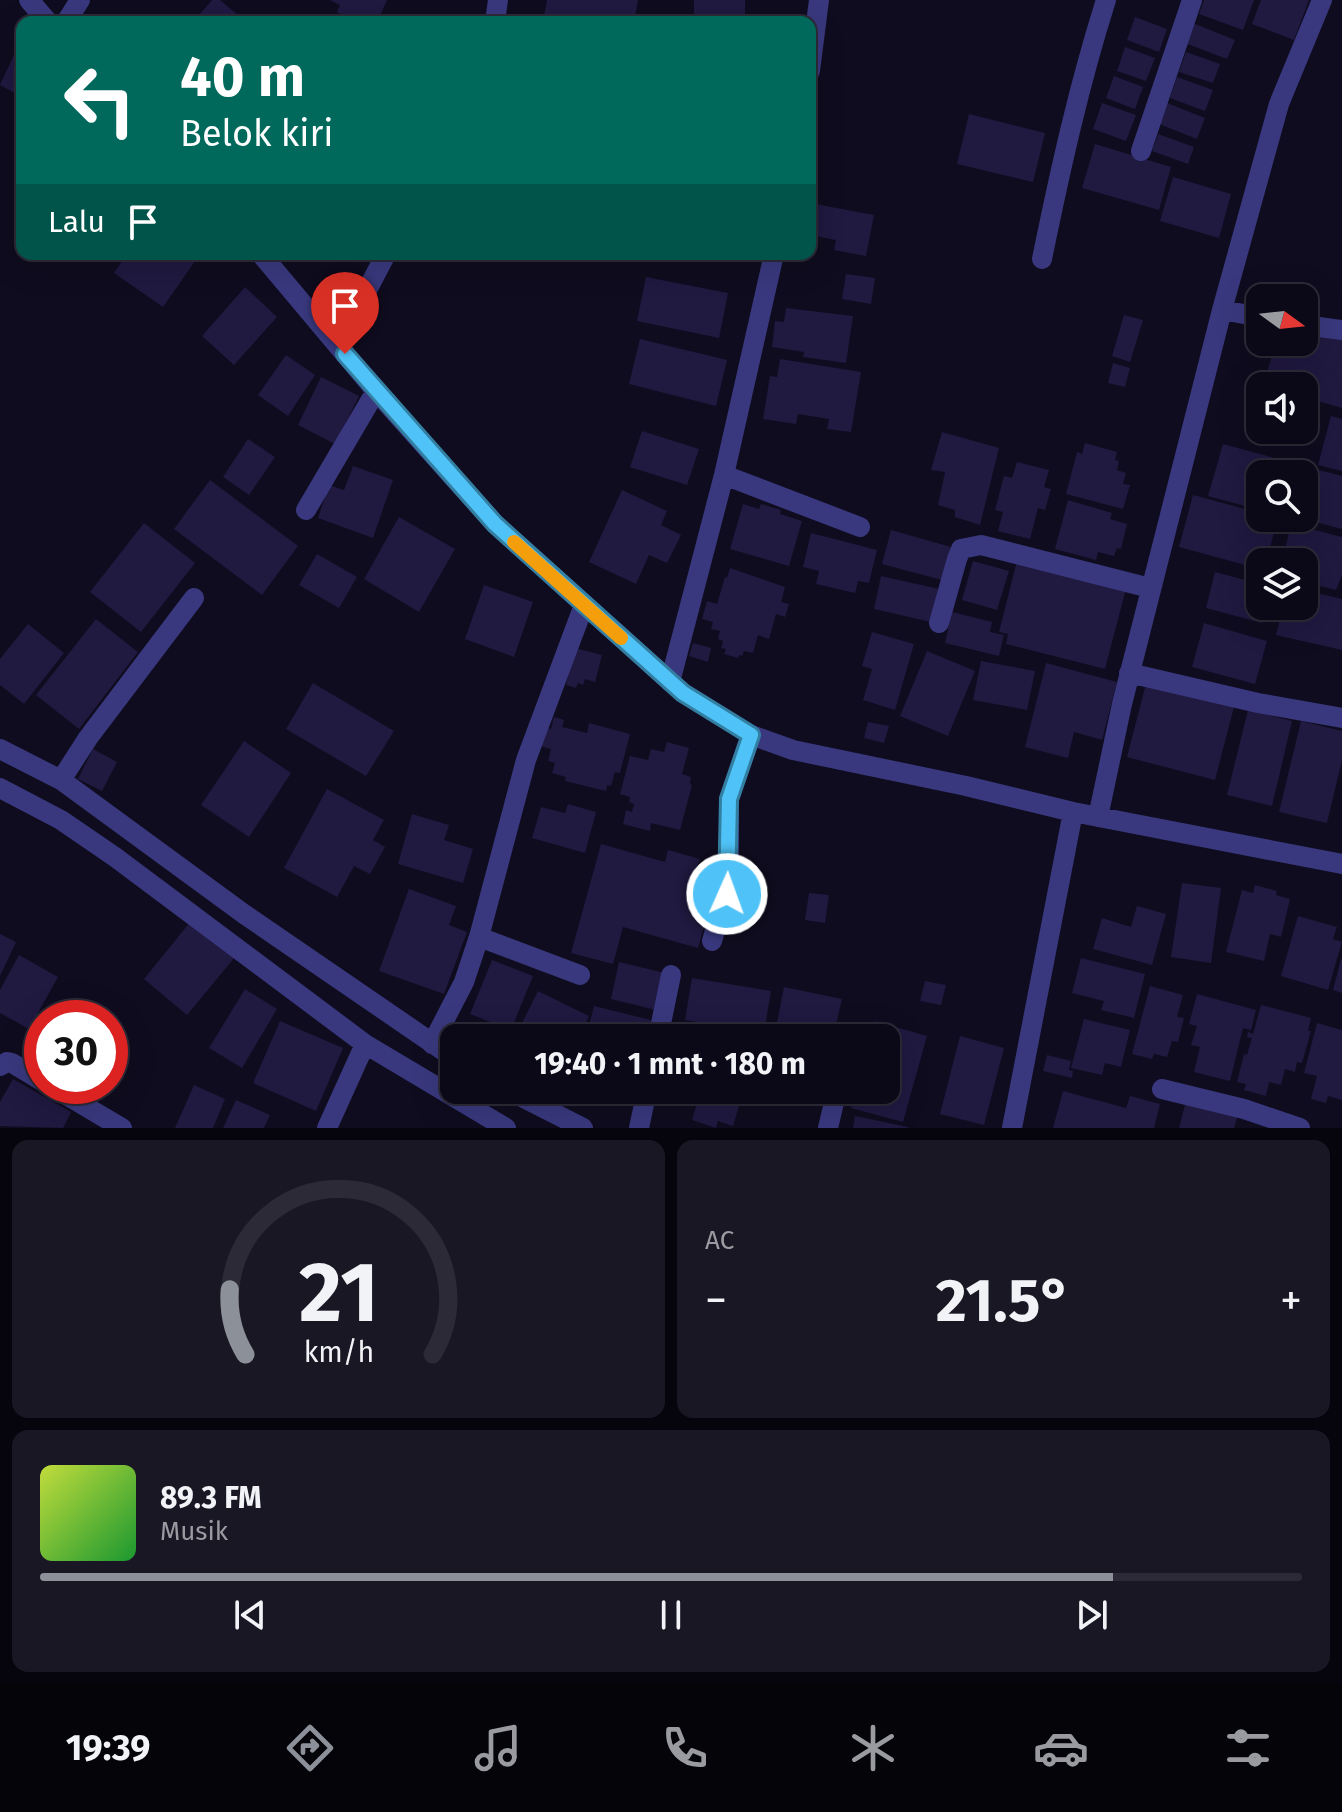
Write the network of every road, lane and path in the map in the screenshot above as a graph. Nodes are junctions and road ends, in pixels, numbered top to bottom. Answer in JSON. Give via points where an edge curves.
{"nodes":[{"id":1,"x":29,"y":0,"type":"edge"},
{"id":2,"x":819,"y":0,"type":"edge"},
{"id":3,"x":1106,"y":0,"type":"edge"},
{"id":4,"x":1192,"y":0,"type":"edge"},
{"id":5,"x":1322,"y":0,"type":"edge"},
{"id":6,"x":43,"y":16,"type":"edge"},
{"id":7,"x":816,"y":24,"type":"edge"},
{"id":8,"x":1141,"y":151,"type":"dead end"},
{"id":9,"x":1042,"y":259,"type":"dead end"},
{"id":10,"x":266,"y":260,"type":"edge"},
{"id":11,"x":383,"y":260,"type":"edge"},
{"id":12,"x":773,"y":260,"type":"edge"},
{"id":13,"x":1222,"y":310,"type":"junction"},
{"id":14,"x":1246,"y":314,"type":"edge"},
{"id":15,"x":1318,"y":327,"type":"edge"},
{"id":16,"x":1342,"y":330,"type":"edge"},
{"id":17,"x":330,"y":336,"type":"junction"},
{"id":18,"x":376,"y":391,"type":"junction"},
{"id":19,"x":724,"y":475,"type":"junction"},
{"id":20,"x":306,"y":510,"type":"dead end"},
{"id":21,"x":860,"y":527,"type":"dead end"},
{"id":22,"x":1150,"y":588,"type":"junction"},
{"id":23,"x":194,"y":598,"type":"dead end"},
{"id":24,"x":584,"y":605,"type":"junction"},
{"id":25,"x":939,"y":623,"type":"dead end"},
{"id":26,"x":1129,"y":673,"type":"junction"},
{"id":27,"x":670,"y":682,"type":"junction"},
{"id":28,"x":1342,"y":718,"type":"edge"},
{"id":29,"x":751,"y":735,"type":"junction"},
{"id":30,"x":0,"y":749,"type":"edge"},
{"id":31,"x":61,"y":780,"type":"junction"},
{"id":32,"x":0,"y":788,"type":"edge"},
{"id":33,"x":1073,"y":812,"type":"junction"},
{"id":34,"x":1098,"y":817,"type":"junction"},
{"id":35,"x":1342,"y":864,"type":"edge"},
{"id":36,"x":479,"y":937,"type":"junction"},
{"id":37,"x":712,"y":941,"type":"dead end"},
{"id":38,"x":580,"y":975,"type":"dead end"},
{"id":39,"x":671,"y":975,"type":"dead end"},
{"id":40,"x":661,"y":1024,"type":"edge"},
{"id":41,"x":365,"y":1044,"type":"junction"},
{"id":42,"x":432,"y":1044,"type":"junction"},
{"id":43,"x":440,"y":1049,"type":"edge"},
{"id":44,"x":2,"y":1062,"type":"edge"},
{"id":45,"x":24,"y":1072,"type":"edge"},
{"id":46,"x":1162,"y":1089,"type":"dead end"},
{"id":47,"x":81,"y":1104,"type":"edge"},
{"id":48,"x":536,"y":1104,"type":"edge"},
{"id":49,"x":644,"y":1104,"type":"edge"},
{"id":50,"x":834,"y":1104,"type":"edge"},
{"id":51,"x":122,"y":1128,"type":"edge"},
{"id":52,"x":327,"y":1128,"type":"edge"},
{"id":53,"x":506,"y":1128,"type":"edge"},
{"id":54,"x":583,"y":1128,"type":"edge"},
{"id":55,"x":639,"y":1128,"type":"edge"},
{"id":56,"x":828,"y":1128,"type":"edge"},
{"id":57,"x":1012,"y":1128,"type":"edge"},
{"id":58,"x":1300,"y":1128,"type":"edge"}],
"edges":[{"from":1,"to":6,"type":"street"},
{"from":2,"to":7,"type":"street"},
{"from":3,"to":9,"type":"street","via":[[1088,56]]},
{"from":4,"to":8,"type":"street"},
{"from":5,"to":13,"type":"street","via":[[1279,104]]},
{"from":10,"to":17,"type":"street"},
{"from":11,"to":17,"type":"street","via":[[365,294]]},
{"from":12,"to":19,"type":"street"},
{"from":13,"to":14,"type":"street"},
{"from":13,"to":22,"type":"street"},
{"from":15,"to":16,"type":"street"},
{"from":17,"to":18,"type":"street"},
{"from":18,"to":20,"type":"street"},
{"from":18,"to":24,"type":"street","via":[[495,524]]},
{"from":19,"to":21,"type":"street"},
{"from":19,"to":27,"type":"street"},
{"from":22,"to":25,"type":"street","via":[[968,545],[957,559]]},
{"from":22,"to":26,"type":"street"},
{"from":23,"to":31,"type":"street"},
{"from":24,"to":27,"type":"street"},
{"from":24,"to":36,"type":"street","via":[[526,760]]},
{"from":26,"to":28,"type":"street"},
{"from":26,"to":34,"type":"street"},
{"from":27,"to":29,"type":"street"},
{"from":29,"to":33,"type":"street","via":[[793,750]]},
{"from":29,"to":37,"type":"street","via":[[729,799],[729,882]]},
{"from":30,"to":31,"type":"street"},
{"from":31,"to":42,"type":"street"},
{"from":32,"to":41,"type":"street","via":[[115,857]]},
{"from":33,"to":34,"type":"street"},
{"from":33,"to":57,"type":"street"},
{"from":34,"to":35,"type":"street"},
{"from":36,"to":38,"type":"street"},
{"from":36,"to":42,"type":"street","via":[[464,982]]},
{"from":39,"to":40,"type":"street"},
{"from":41,"to":52,"type":"street"},
{"from":41,"to":53,"type":"street"},
{"from":42,"to":43,"type":"street"},
{"from":44,"to":45,"type":"street"},
{"from":46,"to":58,"type":"street"},
{"from":47,"to":51,"type":"street"},
{"from":48,"to":54,"type":"street"},
{"from":49,"to":55,"type":"street"},
{"from":50,"to":56,"type":"street"}]}
